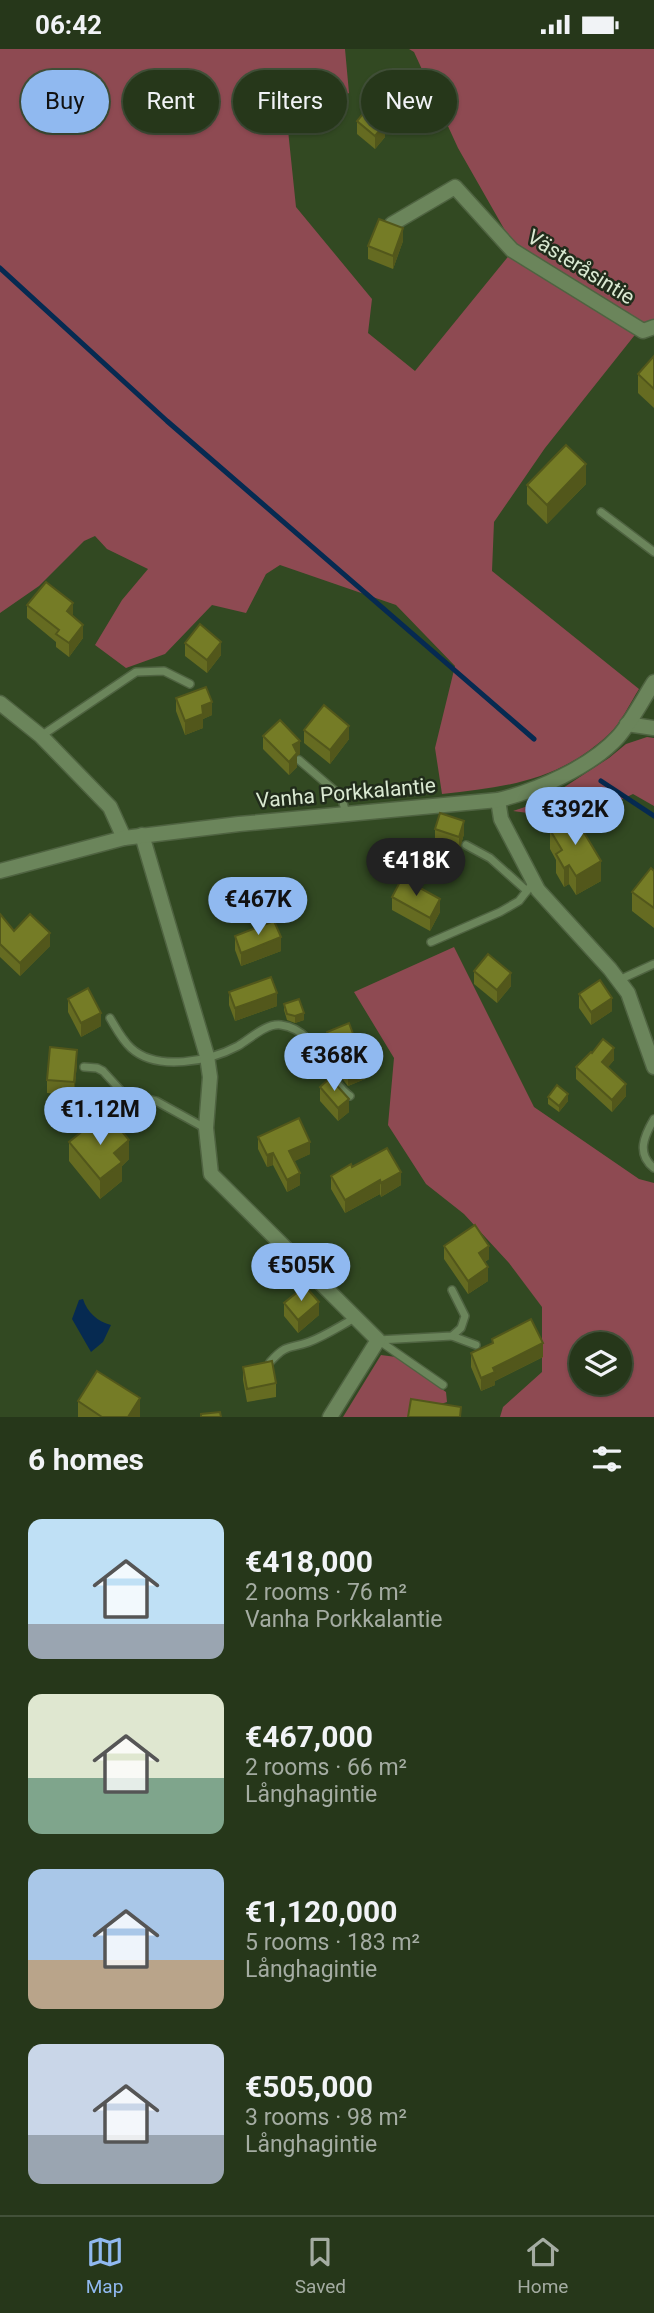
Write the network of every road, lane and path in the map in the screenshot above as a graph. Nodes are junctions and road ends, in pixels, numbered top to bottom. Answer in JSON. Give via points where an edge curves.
{"nodes":[{"id":1,"x":392,"y":224,"type":"edge"},
{"id":2,"x":654,"y":327,"type":"edge"},
{"id":3,"x":601,"y":512,"type":"dead end"},
{"id":4,"x":654,"y":552,"type":"edge"},
{"id":5,"x":654,"y":682,"type":"edge"},
{"id":6,"x":190,"y":684,"type":"dead end"},
{"id":7,"x":0,"y":703,"type":"edge"},
{"id":8,"x":627,"y":723,"type":"junction"},
{"id":9,"x":654,"y":728,"type":"edge"},
{"id":10,"x":41,"y":736,"type":"junction"},
{"id":11,"x":299,"y":760,"type":"edge"},
{"id":12,"x":498,"y":800,"type":"junction"},
{"id":13,"x":346,"y":813,"type":"junction"},
{"id":14,"x":142,"y":835,"type":"junction"},
{"id":15,"x":124,"y":838,"type":"junction"},
{"id":16,"x":466,"y":845,"type":"dead end"},
{"id":17,"x":0,"y":871,"type":"edge"},
{"id":18,"x":530,"y":887,"type":"junction"},
{"id":19,"x":430,"y":942,"type":"dead end"},
{"id":20,"x":654,"y":964,"type":"edge"},
{"id":21,"x":619,"y":981,"type":"junction"},
{"id":22,"x":110,"y":1018,"type":"dead end"},
{"id":23,"x":207,"y":1056,"type":"junction"},
{"id":24,"x":84,"y":1067,"type":"dead end"},
{"id":25,"x":654,"y":1067,"type":"edge"},
{"id":26,"x":123,"y":1093,"type":"junction"},
{"id":27,"x":350,"y":1096,"type":"edge"},
{"id":28,"x":654,"y":1119,"type":"edge"},
{"id":29,"x":206,"y":1128,"type":"junction"},
{"id":30,"x":87,"y":1138,"type":"edge"},
{"id":31,"x":654,"y":1168,"type":"edge"},
{"id":32,"x":452,"y":1290,"type":"dead end"},
{"id":33,"x":355,"y":1318,"type":"junction"},
{"id":34,"x":452,"y":1336,"type":"junction"},
{"id":35,"x":377,"y":1340,"type":"junction"},
{"id":36,"x":477,"y":1345,"type":"dead end"},
{"id":37,"x":270,"y":1361,"type":"edge"},
{"id":38,"x":443,"y":1385,"type":"dead end"},
{"id":39,"x":330,"y":1417,"type":"edge"}],
"edges":[{"from":1,"to":2,"type":"street","name":"Västeråsintie","via":[[454,187],[512,250],[643,331]]},
{"from":3,"to":4,"type":"lane"},
{"from":5,"to":8,"type":"street","name":"Vanha Porkkalantie"},
{"from":6,"to":10,"type":"lane","via":[[164,671],[136,672]]},
{"from":7,"to":10,"type":"street"},
{"from":8,"to":9,"type":"street"},
{"from":8,"to":12,"type":"street","name":"Vanha Porkkalantie","via":[[618,737],[579,766],[540,788]]},
{"from":10,"to":15,"type":"street","via":[[110,807]]},
{"from":11,"to":13,"type":"lane","via":[[341,796]]},
{"from":12,"to":13,"type":"street","name":"Vanha Porkkalantie"},
{"from":12,"to":18,"type":"street","via":[[501,819]]},
{"from":13,"to":14,"type":"street","name":"Vanha Porkkalantie"},
{"from":14,"to":15,"type":"street","name":"Vanha Porkkalantie"},
{"from":14,"to":23,"type":"street"},
{"from":15,"to":17,"type":"street","name":"Vanha Porkkalantie"},
{"from":16,"to":18,"type":"lane"},
{"from":18,"to":19,"type":"lane","via":[[519,901],[500,912]]},
{"from":18,"to":21,"type":"street"},
{"from":20,"to":21,"type":"lane"},
{"from":21,"to":25,"type":"street","via":[[628,993]]},
{"from":22,"to":23,"type":"lane","via":[[131,1048],[146,1058],[189,1062]]},
{"from":23,"to":27,"type":"lane","via":[[235,1048],[269,1026],[280,1025],[308,1041],[327,1063],[340,1089]]},
{"from":23,"to":29,"type":"street","via":[[211,1077]]},
{"from":24,"to":26,"type":"lane","via":[[103,1071]]},
{"from":26,"to":29,"type":"lane","via":[[156,1101]]},
{"from":26,"to":30,"type":"lane","via":[[113,1113]]},
{"from":28,"to":31,"type":"lane","via":[[642,1151]]},
{"from":29,"to":33,"type":"street","via":[[211,1174]]},
{"from":32,"to":34,"type":"lane","via":[[465,1316]]},
{"from":33,"to":35,"type":"street"},
{"from":33,"to":37,"type":"lane","via":[[308,1343],[290,1345]]},
{"from":34,"to":35,"type":"lane"},
{"from":34,"to":36,"type":"lane"},
{"from":35,"to":38,"type":"lane"},
{"from":35,"to":39,"type":"street"}]}
